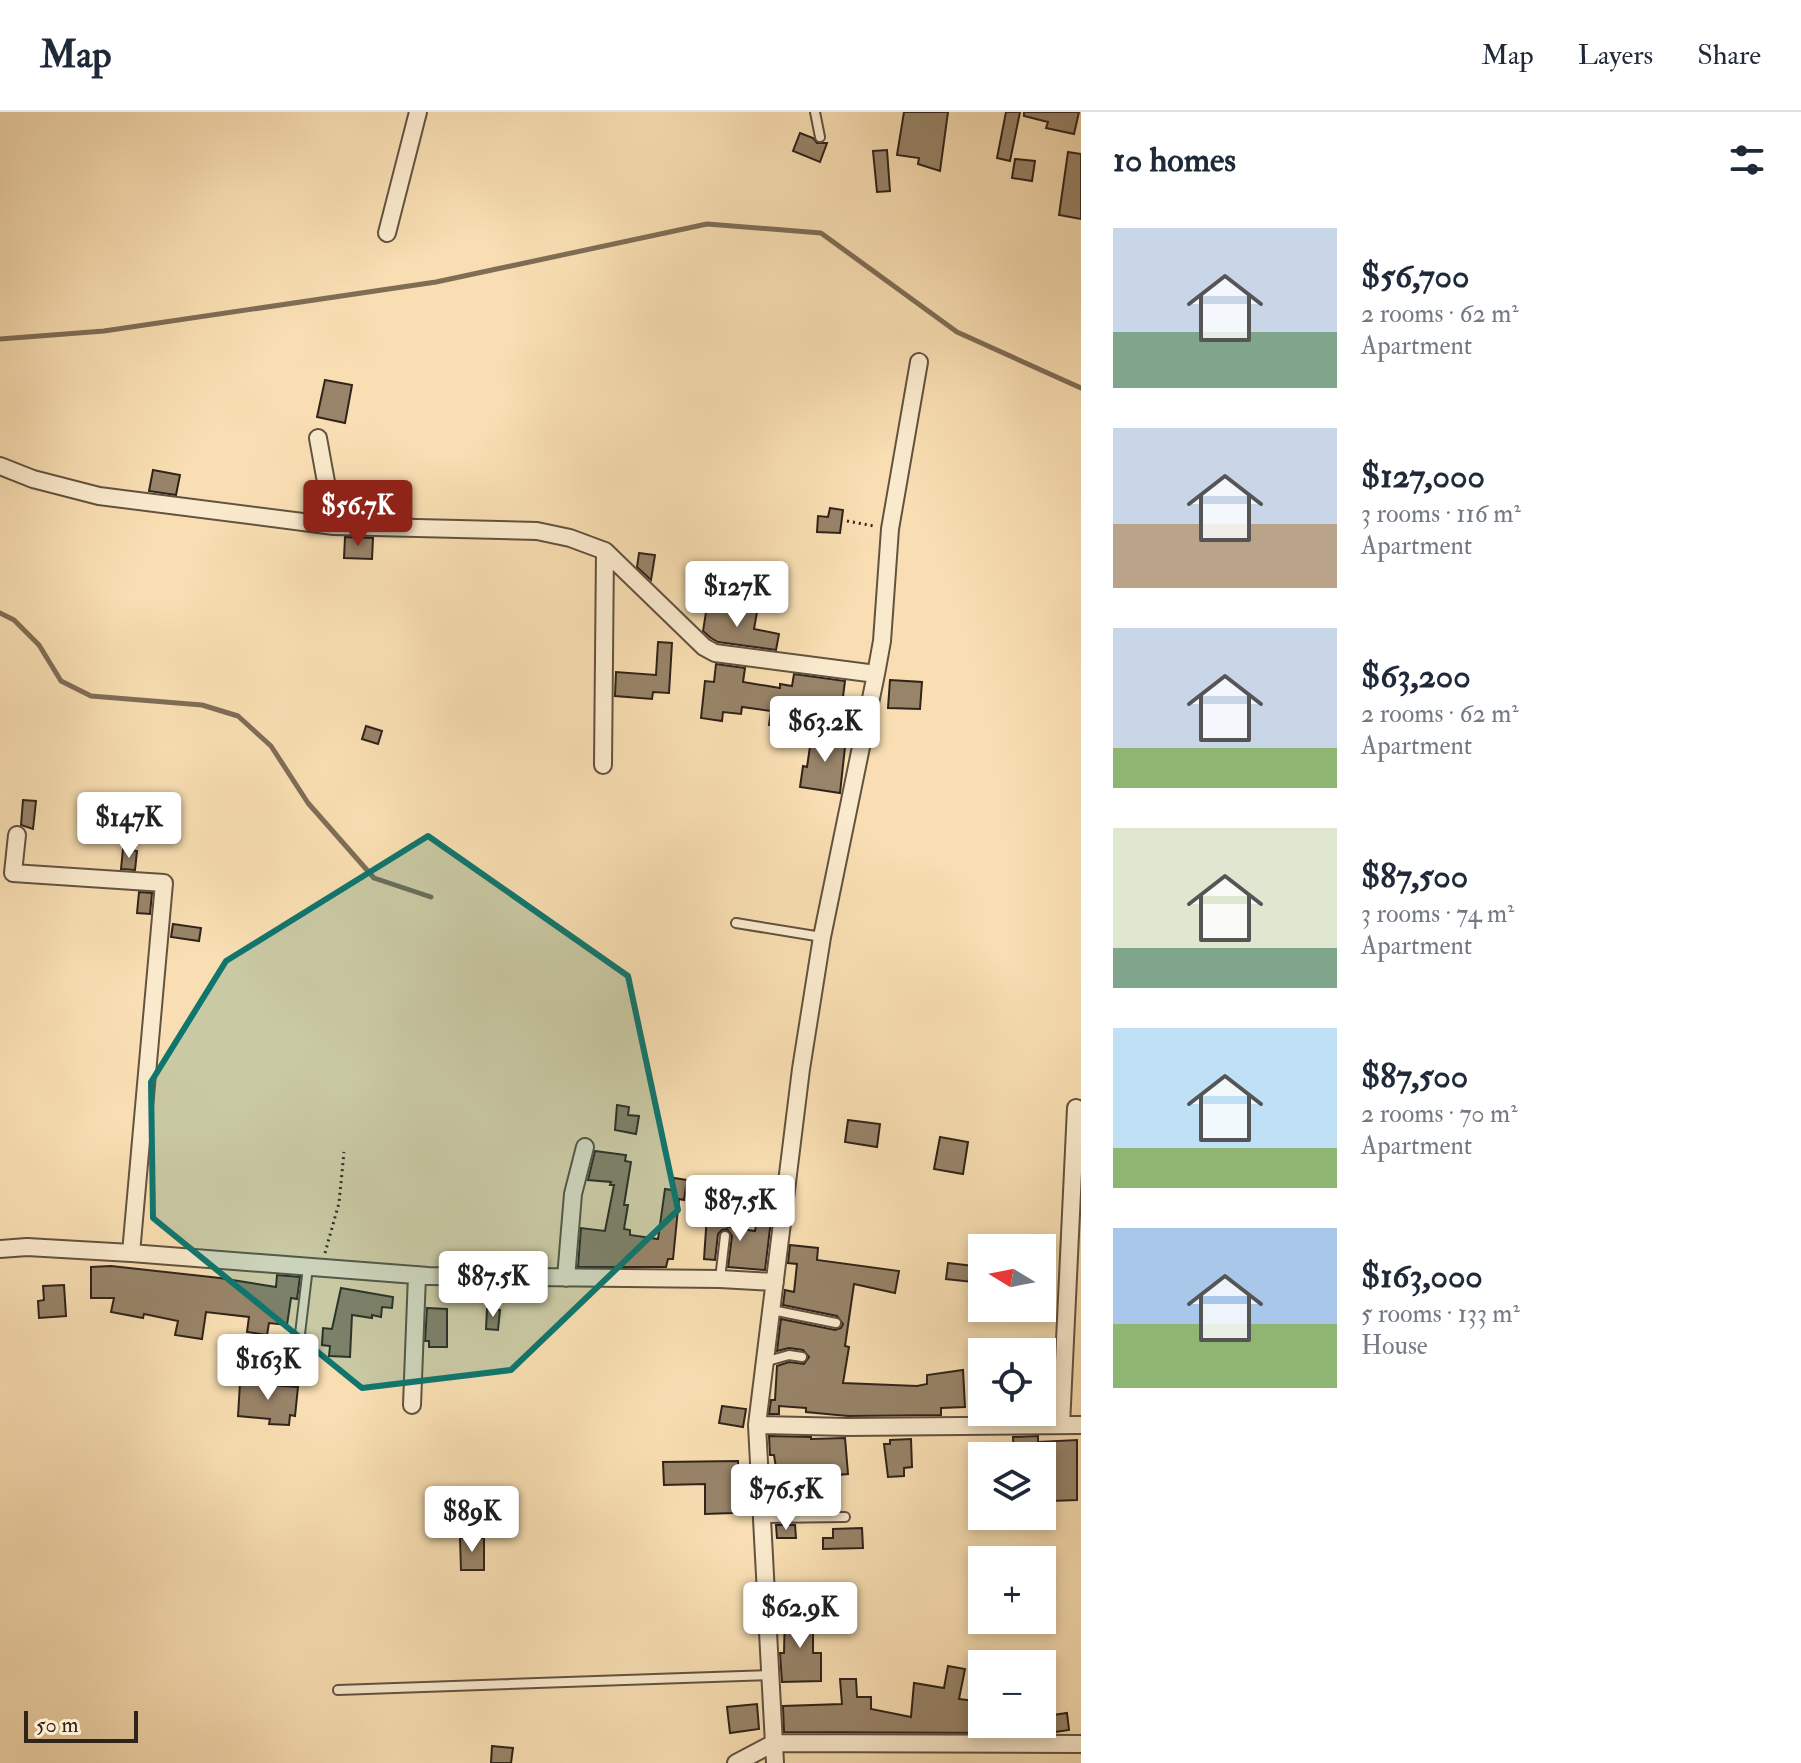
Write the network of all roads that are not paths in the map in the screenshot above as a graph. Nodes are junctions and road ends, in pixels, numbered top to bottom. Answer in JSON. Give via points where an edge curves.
{"nodes":[{"id":1,"x":418,"y":112,"type":"edge"},
{"id":2,"x":815,"y":112,"type":"edge"},
{"id":3,"x":820,"y":137,"type":"dead end"},
{"id":4,"x":387,"y":233,"type":"dead end"},
{"id":5,"x":919,"y":362,"type":"dead end"},
{"id":6,"x":318,"y":438,"type":"dead end"},
{"id":7,"x":0,"y":466,"type":"edge"},
{"id":8,"x":334,"y":526,"type":"junction"},
{"id":9,"x":605,"y":551,"type":"junction"},
{"id":10,"x":876,"y":674,"type":"junction"},
{"id":11,"x":603,"y":765,"type":"dead end"},
{"id":12,"x":17,"y":835,"type":"dead end"},
{"id":13,"x":6,"y":872,"type":"edge"},
{"id":14,"x":736,"y":923,"type":"dead end"},
{"id":15,"x":822,"y":937,"type":"junction"},
{"id":16,"x":1076,"y":1108,"type":"dead end"},
{"id":17,"x":585,"y":1147,"type":"dead end"},
{"id":18,"x":725,"y":1236,"type":"dead end"},
{"id":19,"x":0,"y":1249,"type":"edge"},
{"id":20,"x":131,"y":1253,"type":"junction"},
{"id":21,"x":314,"y":1267,"type":"junction"},
{"id":22,"x":417,"y":1275,"type":"junction"},
{"id":23,"x":566,"y":1278,"type":"junction"},
{"id":24,"x":720,"y":1279,"type":"junction"},
{"id":25,"x":775,"y":1282,"type":"junction"},
{"id":26,"x":772,"y":1310,"type":"junction"},
{"id":27,"x":836,"y":1323,"type":"dead end"},
{"id":28,"x":300,"y":1334,"type":"dead end"},
{"id":29,"x":802,"y":1357,"type":"dead end"},
{"id":30,"x":763,"y":1363,"type":"junction"},
{"id":31,"x":412,"y":1405,"type":"dead end"},
{"id":32,"x":757,"y":1425,"type":"junction"},
{"id":33,"x":1061,"y":1425,"type":"junction"},
{"id":34,"x":1081,"y":1425,"type":"edge"},
{"id":35,"x":845,"y":1517,"type":"dead end"},
{"id":36,"x":760,"y":1518,"type":"junction"},
{"id":37,"x":769,"y":1675,"type":"junction"},
{"id":38,"x":338,"y":1690,"type":"dead end"},
{"id":39,"x":774,"y":1743,"type":"junction"},
{"id":40,"x":1081,"y":1744,"type":"edge"},
{"id":41,"x":736,"y":1763,"type":"edge"},
{"id":42,"x":775,"y":1763,"type":"edge"}],
"edges":[{"from":1,"to":4,"type":"street"},
{"from":2,"to":3,"type":"lane"},
{"from":5,"to":10,"type":"street","via":[[890,529]]},
{"from":6,"to":8,"type":"street"},
{"from":7,"to":8,"type":"street","via":[[99,496]]},
{"from":8,"to":9,"type":"street","via":[[537,531]]},
{"from":9,"to":10,"type":"street","via":[[715,653]]},
{"from":9,"to":11,"type":"street"},
{"from":10,"to":15,"type":"street"},
{"from":12,"to":13,"type":"street"},
{"from":13,"to":20,"type":"street","via":[[164,883]]},
{"from":14,"to":15,"type":"lane"},
{"from":15,"to":25,"type":"street"},
{"from":16,"to":33,"type":"street"},
{"from":17,"to":23,"type":"street","via":[[573,1194]]},
{"from":18,"to":24,"type":"lane"},
{"from":19,"to":20,"type":"street"},
{"from":20,"to":21,"type":"street"},
{"from":21,"to":22,"type":"street"},
{"from":21,"to":28,"type":"lane"},
{"from":22,"to":23,"type":"street"},
{"from":22,"to":31,"type":"street"},
{"from":23,"to":24,"type":"street"},
{"from":24,"to":25,"type":"street"},
{"from":25,"to":26,"type":"street"},
{"from":26,"to":27,"type":"lane"},
{"from":26,"to":30,"type":"street"},
{"from":29,"to":30,"type":"lane"},
{"from":30,"to":32,"type":"street"},
{"from":32,"to":33,"type":"street"},
{"from":32,"to":36,"type":"street"},
{"from":33,"to":34,"type":"street"},
{"from":35,"to":36,"type":"lane"},
{"from":36,"to":37,"type":"street"},
{"from":37,"to":38,"type":"lane"},
{"from":37,"to":39,"type":"street"},
{"from":39,"to":40,"type":"street"},
{"from":39,"to":41,"type":"street"},
{"from":39,"to":42,"type":"street"}]}
